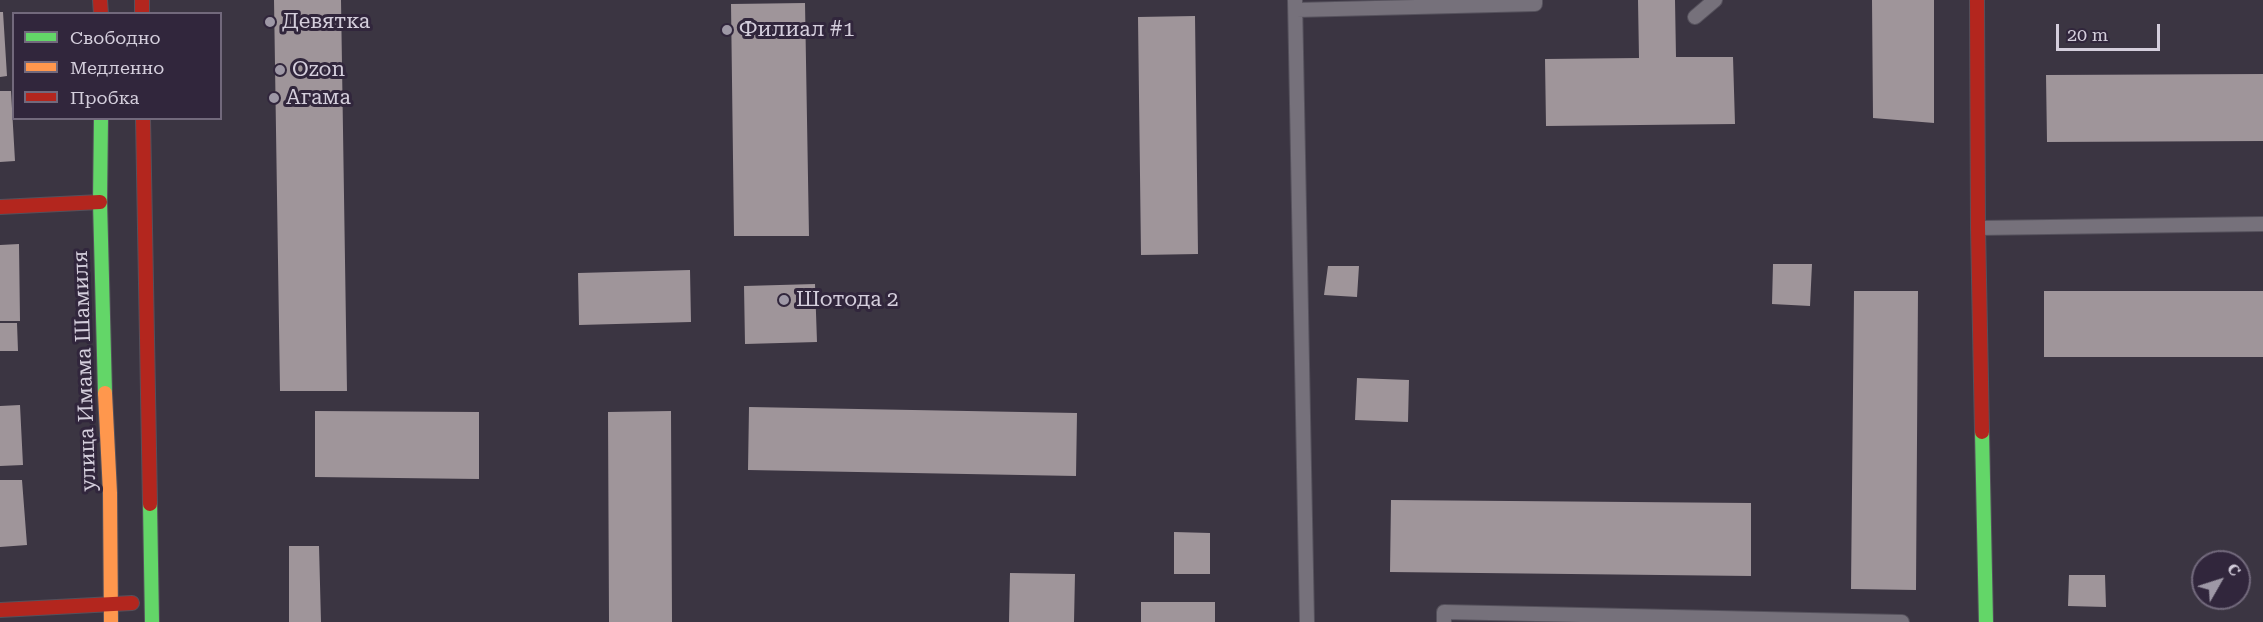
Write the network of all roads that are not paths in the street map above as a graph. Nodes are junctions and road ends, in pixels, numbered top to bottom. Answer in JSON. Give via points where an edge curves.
{"nodes":[{"id":1,"x":1535,"y":0,"type":"edge"},
{"id":2,"x":1715,"y":0,"type":"edge"},
{"id":3,"x":1977,"y":0,"type":"edge"},
{"id":4,"x":1296,"y":5,"type":"edge"},
{"id":5,"x":1695,"y":17,"type":"dead end"},
{"id":6,"x":101,"y":120,"type":"edge"},
{"id":7,"x":143,"y":120,"type":"edge"},
{"id":8,"x":100,"y":202,"type":"junction"},
{"id":9,"x":0,"y":207,"type":"edge"},
{"id":10,"x":2263,"y":224,"type":"edge"},
{"id":11,"x":1978,"y":228,"type":"junction"},
{"id":12,"x":111,"y":603,"type":"junction"},
{"id":13,"x":152,"y":603,"type":"junction"},
{"id":14,"x":0,"y":610,"type":"edge"},
{"id":15,"x":111,"y":622,"type":"edge"},
{"id":16,"x":152,"y":622,"type":"edge"},
{"id":17,"x":1307,"y":622,"type":"edge"},
{"id":18,"x":1444,"y":622,"type":"edge"},
{"id":19,"x":1902,"y":622,"type":"edge"},
{"id":20,"x":1986,"y":622,"type":"edge"}],
"edges":[{"from":1,"to":4,"type":"lane","via":[[1535,4]]},
{"from":2,"to":5,"type":"lane"},
{"from":3,"to":11,"type":"main road"},
{"from":4,"to":17,"type":"lane"},
{"from":6,"to":8,"type":"main road","name":"улица Имама Шамиля"},
{"from":7,"to":13,"type":"main road"},
{"from":8,"to":9,"type":"main road"},
{"from":8,"to":12,"type":"main road","name":"улица Имама Шамиля"},
{"from":10,"to":11,"type":"lane"},
{"from":11,"to":20,"type":"main road"},
{"from":12,"to":13,"type":"main road"},
{"from":12,"to":14,"type":"main road"},
{"from":12,"to":15,"type":"main road","name":"улица Имама Шамиля"},
{"from":13,"to":16,"type":"main road"},
{"from":18,"to":19,"type":"lane","via":[[1444,612]]}]}
